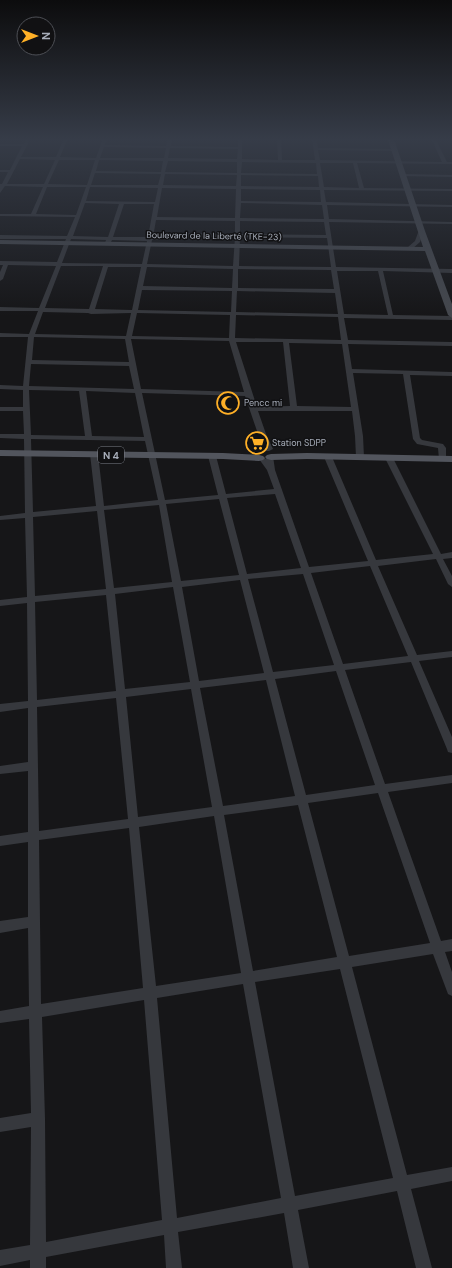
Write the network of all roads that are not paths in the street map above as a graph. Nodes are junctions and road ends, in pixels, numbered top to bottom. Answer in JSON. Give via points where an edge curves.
{"nodes":[{"id":1,"x":41,"y":197,"type":"edge"},
{"id":2,"x":85,"y":197,"type":"edge"},
{"id":3,"x":158,"y":197,"type":"edge"},
{"id":4,"x":238,"y":197,"type":"edge"},
{"id":5,"x":323,"y":197,"type":"edge"},
{"id":6,"x":410,"y":197,"type":"edge"},
{"id":7,"x":83,"y":202,"type":"junction"},
{"id":8,"x":122,"y":202,"type":"junction"},
{"id":9,"x":238,"y":202,"type":"junction"},
{"id":10,"x":157,"y":203,"type":"junction"},
{"id":11,"x":324,"y":204,"type":"junction"},
{"id":12,"x":413,"y":206,"type":"junction"},
{"id":13,"x":452,"y":206,"type":"edge"},
{"id":14,"x":0,"y":215,"type":"edge"},
{"id":15,"x":32,"y":215,"type":"junction"},
{"id":16,"x":78,"y":216,"type":"junction"},
{"id":17,"x":154,"y":218,"type":"junction"},
{"id":18,"x":238,"y":219,"type":"junction"},
{"id":19,"x":327,"y":220,"type":"junction"},
{"id":20,"x":419,"y":221,"type":"junction"},
{"id":21,"x":452,"y":222,"type":"edge"},
{"id":22,"x":421,"y":231,"type":"junction"},
{"id":23,"x":237,"y":235,"type":"junction"},
{"id":24,"x":0,"y":236,"type":"edge"},
{"id":25,"x":329,"y":237,"type":"junction"},
{"id":26,"x":67,"y":240,"type":"junction"},
{"id":27,"x":109,"y":241,"type":"junction"},
{"id":28,"x":0,"y":242,"type":"edge"},
{"id":29,"x":149,"y":242,"type":"junction"},
{"id":30,"x":237,"y":246,"type":"junction"},
{"id":31,"x":331,"y":248,"type":"junction"},
{"id":32,"x":410,"y":248,"type":"junction"},
{"id":33,"x":427,"y":248,"type":"junction"},
{"id":34,"x":3,"y":263,"type":"edge"},
{"id":35,"x":58,"y":264,"type":"junction"},
{"id":36,"x":106,"y":265,"type":"junction"},
{"id":37,"x":144,"y":265,"type":"junction"},
{"id":38,"x":236,"y":267,"type":"junction"},
{"id":39,"x":333,"y":268,"type":"junction"},
{"id":40,"x":380,"y":269,"type":"junction"},
{"id":41,"x":436,"y":270,"type":"junction"},
{"id":42,"x":452,"y":270,"type":"edge"},
{"id":43,"x":0,"y":279,"type":"edge"},
{"id":44,"x":140,"y":288,"type":"junction"},
{"id":45,"x":234,"y":289,"type":"junction"},
{"id":46,"x":337,"y":291,"type":"junction"},
{"id":47,"x":0,"y":309,"type":"edge"},
{"id":48,"x":40,"y":310,"type":"junction"},
{"id":49,"x":92,"y":312,"type":"junction"},
{"id":50,"x":134,"y":312,"type":"junction"},
{"id":51,"x":233,"y":314,"type":"junction"},
{"id":52,"x":341,"y":315,"type":"junction"},
{"id":53,"x":452,"y":315,"type":"edge"},
{"id":54,"x":391,"y":317,"type":"junction"},
{"id":55,"x":452,"y":318,"type":"edge"},
{"id":56,"x":0,"y":335,"type":"edge"},
{"id":57,"x":30,"y":336,"type":"junction"},
{"id":58,"x":128,"y":338,"type":"junction"},
{"id":59,"x":232,"y":340,"type":"junction"},
{"id":60,"x":286,"y":341,"type":"junction"},
{"id":61,"x":345,"y":342,"type":"junction"},
{"id":62,"x":452,"y":344,"type":"edge"},
{"id":63,"x":28,"y":362,"type":"junction"},
{"id":64,"x":132,"y":364,"type":"junction"},
{"id":65,"x":350,"y":371,"type":"junction"},
{"id":66,"x":406,"y":372,"type":"junction"},
{"id":67,"x":452,"y":374,"type":"edge"},
{"id":68,"x":0,"y":387,"type":"edge"},
{"id":69,"x":26,"y":388,"type":"junction"},
{"id":70,"x":82,"y":389,"type":"junction"},
{"id":71,"x":138,"y":391,"type":"junction"},
{"id":72,"x":248,"y":394,"type":"junction"},
{"id":73,"x":294,"y":408,"type":"junction"},
{"id":74,"x":0,"y":409,"type":"edge"},
{"id":75,"x":26,"y":409,"type":"junction"},
{"id":76,"x":254,"y":409,"type":"junction"},
{"id":77,"x":355,"y":409,"type":"junction"},
{"id":78,"x":0,"y":436,"type":"edge"},
{"id":79,"x":27,"y":437,"type":"junction"},
{"id":80,"x":89,"y":438,"type":"junction"},
{"id":81,"x":148,"y":439,"type":"junction"},
{"id":82,"x":0,"y":453,"type":"edge"},
{"id":83,"x":26,"y":453,"type":"junction"},
{"id":84,"x":94,"y":454,"type":"junction"},
{"id":85,"x":265,"y":454,"type":"junction"},
{"id":86,"x":152,"y":455,"type":"junction"},
{"id":87,"x":217,"y":456,"type":"junction"},
{"id":88,"x":328,"y":457,"type":"junction"},
{"id":89,"x":360,"y":457,"type":"junction"},
{"id":90,"x":389,"y":458,"type":"junction"},
{"id":91,"x":449,"y":460,"type":"edge"},
{"id":92,"x":279,"y":491,"type":"junction"},
{"id":93,"x":222,"y":496,"type":"junction"},
{"id":94,"x":162,"y":502,"type":"junction"},
{"id":95,"x":101,"y":508,"type":"junction"},
{"id":96,"x":30,"y":515,"type":"junction"},
{"id":97,"x":0,"y":518,"type":"edge"},
{"id":98,"x":452,"y":555,"type":"edge"},
{"id":99,"x":438,"y":556,"type":"junction"},
{"id":100,"x":373,"y":564,"type":"junction"},
{"id":101,"x":306,"y":571,"type":"junction"},
{"id":102,"x":244,"y":577,"type":"junction"},
{"id":103,"x":177,"y":584,"type":"junction"},
{"id":104,"x":452,"y":584,"type":"edge"},
{"id":105,"x":109,"y":592,"type":"junction"},
{"id":106,"x":30,"y":600,"type":"junction"},
{"id":107,"x":0,"y":603,"type":"edge"},
{"id":108,"x":452,"y":654,"type":"edge"},
{"id":109,"x":414,"y":659,"type":"junction"},
{"id":110,"x":340,"y":668,"type":"junction"},
{"id":111,"x":269,"y":676,"type":"junction"},
{"id":112,"x":195,"y":685,"type":"junction"},
{"id":113,"x":120,"y":694,"type":"junction"},
{"id":114,"x":32,"y":705,"type":"junction"},
{"id":115,"x":0,"y":708,"type":"edge"},
{"id":116,"x":452,"y":749,"type":"edge"},
{"id":117,"x":32,"y":766,"type":"junction"},
{"id":118,"x":0,"y":770,"type":"edge"},
{"id":119,"x":452,"y":779,"type":"edge"},
{"id":120,"x":382,"y":789,"type":"junction"},
{"id":121,"x":302,"y":800,"type":"junction"},
{"id":122,"x":218,"y":811,"type":"junction"},
{"id":123,"x":133,"y":823,"type":"junction"},
{"id":124,"x":33,"y":836,"type":"junction"},
{"id":125,"x":0,"y":841,"type":"edge"},
{"id":126,"x":34,"y":922,"type":"junction"},
{"id":127,"x":0,"y":927,"type":"edge"},
{"id":128,"x":452,"y":945,"type":"edge"},
{"id":129,"x":438,"y":948,"type":"junction"},
{"id":130,"x":344,"y":963,"type":"junction"},
{"id":131,"x":249,"y":978,"type":"junction"},
{"id":132,"x":452,"y":990,"type":"edge"},
{"id":133,"x":150,"y":993,"type":"junction"},
{"id":134,"x":35,"y":1012,"type":"junction"},
{"id":135,"x":0,"y":1017,"type":"edge"},
{"id":136,"x":38,"y":1119,"type":"junction"},
{"id":137,"x":0,"y":1125,"type":"edge"},
{"id":138,"x":452,"y":1174,"type":"edge"},
{"id":139,"x":402,"y":1183,"type":"junction"},
{"id":140,"x":290,"y":1204,"type":"junction"},
{"id":141,"x":170,"y":1227,"type":"junction"},
{"id":142,"x":38,"y":1251,"type":"junction"},
{"id":143,"x":0,"y":1258,"type":"edge"},
{"id":144,"x":38,"y":1268,"type":"edge"},
{"id":145,"x":174,"y":1268,"type":"edge"},
{"id":146,"x":301,"y":1268,"type":"edge"},
{"id":147,"x":424,"y":1268,"type":"edge"}],
"edges":[{"from":1,"to":15,"type":"street"},
{"from":2,"to":7,"type":"street"},
{"from":3,"to":10,"type":"street"},
{"from":4,"to":9,"type":"street"},
{"from":5,"to":11,"type":"street"},
{"from":6,"to":12,"type":"street"},
{"from":7,"to":8,"type":"street"},
{"from":7,"to":16,"type":"street"},
{"from":8,"to":10,"type":"street"},
{"from":8,"to":27,"type":"street"},
{"from":9,"to":11,"type":"street"},
{"from":9,"to":18,"type":"street"},
{"from":10,"to":17,"type":"street"},
{"from":11,"to":12,"type":"street"},
{"from":11,"to":19,"type":"street"},
{"from":12,"to":13,"type":"street"},
{"from":12,"to":20,"type":"street"},
{"from":14,"to":15,"type":"street"},
{"from":15,"to":16,"type":"street"},
{"from":16,"to":26,"type":"street"},
{"from":17,"to":18,"type":"street"},
{"from":17,"to":29,"type":"street"},
{"from":18,"to":19,"type":"street"},
{"from":18,"to":23,"type":"street"},
{"from":19,"to":20,"type":"street"},
{"from":19,"to":25,"type":"street"},
{"from":20,"to":21,"type":"street"},
{"from":20,"to":22,"type":"street"},
{"from":22,"to":32,"type":"street","via":[[417,242]]},
{"from":22,"to":33,"type":"street"},
{"from":23,"to":25,"type":"street"},
{"from":23,"to":29,"type":"street","via":[[180,236]]},
{"from":23,"to":30,"type":"street"},
{"from":24,"to":26,"type":"street"},
{"from":25,"to":31,"type":"street"},
{"from":26,"to":27,"type":"street","name":"Boulevard de la Liberté (TKE-23)"},
{"from":26,"to":28,"type":"street","name":"Boulevard de la Liberté (TKE-23)"},
{"from":26,"to":35,"type":"street"},
{"from":27,"to":29,"type":"street","name":"Boulevard de la Liberté (TKE-23)"},
{"from":29,"to":30,"type":"street","name":"Boulevard de la Liberté (TKE-23)"},
{"from":29,"to":37,"type":"street"},
{"from":30,"to":31,"type":"street","name":"Boulevard de la Liberté (TKE-23)"},
{"from":30,"to":38,"type":"street"},
{"from":31,"to":32,"type":"street","name":"Boulevard de la Liberté (TKE-23)"},
{"from":31,"to":39,"type":"street"},
{"from":32,"to":33,"type":"street","name":"Boulevard de la Liberté (TKE-23)"},
{"from":33,"to":41,"type":"street"},
{"from":34,"to":35,"type":"street"},
{"from":34,"to":43,"type":"street"},
{"from":35,"to":36,"type":"street"},
{"from":35,"to":48,"type":"street"},
{"from":36,"to":37,"type":"street"},
{"from":36,"to":49,"type":"street"},
{"from":37,"to":38,"type":"street"},
{"from":37,"to":44,"type":"street"},
{"from":38,"to":39,"type":"street"},
{"from":38,"to":45,"type":"street"},
{"from":39,"to":40,"type":"street"},
{"from":39,"to":46,"type":"street"},
{"from":40,"to":41,"type":"street"},
{"from":40,"to":54,"type":"street"},
{"from":41,"to":42,"type":"street"},
{"from":41,"to":53,"type":"street"},
{"from":44,"to":45,"type":"street"},
{"from":44,"to":50,"type":"street"},
{"from":45,"to":46,"type":"street"},
{"from":45,"to":51,"type":"street"},
{"from":46,"to":52,"type":"street"},
{"from":47,"to":48,"type":"street"},
{"from":48,"to":49,"type":"street"},
{"from":48,"to":57,"type":"street"},
{"from":49,"to":50,"type":"street"},
{"from":50,"to":51,"type":"street"},
{"from":50,"to":58,"type":"street"},
{"from":51,"to":52,"type":"street"},
{"from":51,"to":59,"type":"street"},
{"from":52,"to":54,"type":"street"},
{"from":52,"to":61,"type":"street"},
{"from":54,"to":55,"type":"street"},
{"from":56,"to":57,"type":"street"},
{"from":57,"to":58,"type":"street"},
{"from":57,"to":63,"type":"street"},
{"from":58,"to":59,"type":"street"},
{"from":58,"to":64,"type":"street"},
{"from":59,"to":60,"type":"street"},
{"from":59,"to":72,"type":"street"},
{"from":60,"to":61,"type":"street"},
{"from":60,"to":73,"type":"street"},
{"from":61,"to":62,"type":"street"},
{"from":61,"to":65,"type":"street"},
{"from":63,"to":64,"type":"street"},
{"from":63,"to":69,"type":"street"},
{"from":64,"to":71,"type":"street"},
{"from":65,"to":66,"type":"street"},
{"from":65,"to":77,"type":"street"},
{"from":66,"to":67,"type":"street"},
{"from":66,"to":91,"type":"street","via":[[417,439],[440,446]]},
{"from":68,"to":69,"type":"street"},
{"from":69,"to":70,"type":"street"},
{"from":69,"to":75,"type":"street"},
{"from":70,"to":71,"type":"street"},
{"from":70,"to":80,"type":"street"},
{"from":71,"to":72,"type":"street"},
{"from":71,"to":81,"type":"street"},
{"from":72,"to":76,"type":"street"},
{"from":73,"to":76,"type":"street"},
{"from":73,"to":77,"type":"street"},
{"from":74,"to":75,"type":"street"},
{"from":75,"to":79,"type":"street"},
{"from":76,"to":85,"type":"street"},
{"from":77,"to":89,"type":"street","via":[[360,436]]},
{"from":78,"to":79,"type":"street"},
{"from":79,"to":80,"type":"street"},
{"from":79,"to":83,"type":"street"},
{"from":80,"to":81,"type":"street"},
{"from":81,"to":86,"type":"street"},
{"from":82,"to":83,"type":"main road","number":"N 4"},
{"from":83,"to":84,"type":"main road","number":"N 4"},
{"from":83,"to":96,"type":"street"},
{"from":84,"to":86,"type":"main road","number":"N 4"},
{"from":84,"to":95,"type":"street"},
{"from":85,"to":87,"type":"main road","number":"N 4"},
{"from":85,"to":88,"type":"main road","number":"N 4"},
{"from":85,"to":92,"type":"street"},
{"from":86,"to":87,"type":"main road","number":"N 4"},
{"from":86,"to":94,"type":"street"},
{"from":87,"to":93,"type":"street"},
{"from":88,"to":89,"type":"main road","number":"N 4"},
{"from":88,"to":100,"type":"street"},
{"from":89,"to":90,"type":"main road","number":"N 4"},
{"from":90,"to":91,"type":"main road","number":"N 4"},
{"from":90,"to":99,"type":"street"},
{"from":92,"to":93,"type":"street"},
{"from":92,"to":101,"type":"street"},
{"from":93,"to":94,"type":"street"},
{"from":93,"to":102,"type":"street"},
{"from":94,"to":95,"type":"street"},
{"from":94,"to":103,"type":"street"},
{"from":95,"to":96,"type":"street"},
{"from":95,"to":105,"type":"street"},
{"from":96,"to":97,"type":"street"},
{"from":96,"to":106,"type":"street"},
{"from":98,"to":99,"type":"street"},
{"from":99,"to":100,"type":"street"},
{"from":99,"to":104,"type":"street"},
{"from":100,"to":101,"type":"street"},
{"from":100,"to":109,"type":"street"},
{"from":101,"to":102,"type":"street"},
{"from":101,"to":110,"type":"street"},
{"from":102,"to":103,"type":"street"},
{"from":102,"to":111,"type":"street"},
{"from":103,"to":105,"type":"street"},
{"from":103,"to":112,"type":"street"},
{"from":105,"to":106,"type":"street"},
{"from":105,"to":113,"type":"street"},
{"from":106,"to":107,"type":"street"},
{"from":106,"to":114,"type":"street"},
{"from":108,"to":109,"type":"street"},
{"from":109,"to":110,"type":"street"},
{"from":109,"to":116,"type":"street"},
{"from":110,"to":111,"type":"street"},
{"from":110,"to":120,"type":"street"},
{"from":111,"to":112,"type":"street"},
{"from":111,"to":121,"type":"street"},
{"from":112,"to":113,"type":"street"},
{"from":112,"to":122,"type":"street"},
{"from":113,"to":114,"type":"street"},
{"from":113,"to":123,"type":"street"},
{"from":114,"to":115,"type":"street"},
{"from":114,"to":117,"type":"street"},
{"from":117,"to":118,"type":"street"},
{"from":117,"to":124,"type":"street"},
{"from":119,"to":120,"type":"street"},
{"from":120,"to":121,"type":"street"},
{"from":120,"to":129,"type":"street"},
{"from":121,"to":122,"type":"street"},
{"from":121,"to":130,"type":"street"},
{"from":122,"to":123,"type":"street"},
{"from":122,"to":131,"type":"street"},
{"from":123,"to":124,"type":"street"},
{"from":123,"to":133,"type":"street"},
{"from":124,"to":125,"type":"street"},
{"from":124,"to":126,"type":"street"},
{"from":126,"to":127,"type":"street"},
{"from":126,"to":134,"type":"street"},
{"from":128,"to":129,"type":"street"},
{"from":129,"to":130,"type":"street"},
{"from":129,"to":132,"type":"street"},
{"from":130,"to":131,"type":"street"},
{"from":130,"to":139,"type":"street"},
{"from":131,"to":133,"type":"street"},
{"from":131,"to":140,"type":"street"},
{"from":133,"to":134,"type":"street"},
{"from":133,"to":141,"type":"street"},
{"from":134,"to":135,"type":"street"},
{"from":134,"to":136,"type":"street"},
{"from":136,"to":137,"type":"street"},
{"from":136,"to":142,"type":"street"},
{"from":138,"to":139,"type":"street"},
{"from":139,"to":140,"type":"street"},
{"from":139,"to":147,"type":"street"},
{"from":140,"to":141,"type":"street"},
{"from":140,"to":146,"type":"street"},
{"from":141,"to":142,"type":"street"},
{"from":141,"to":145,"type":"street"},
{"from":142,"to":143,"type":"street"},
{"from":142,"to":144,"type":"street"}]}
